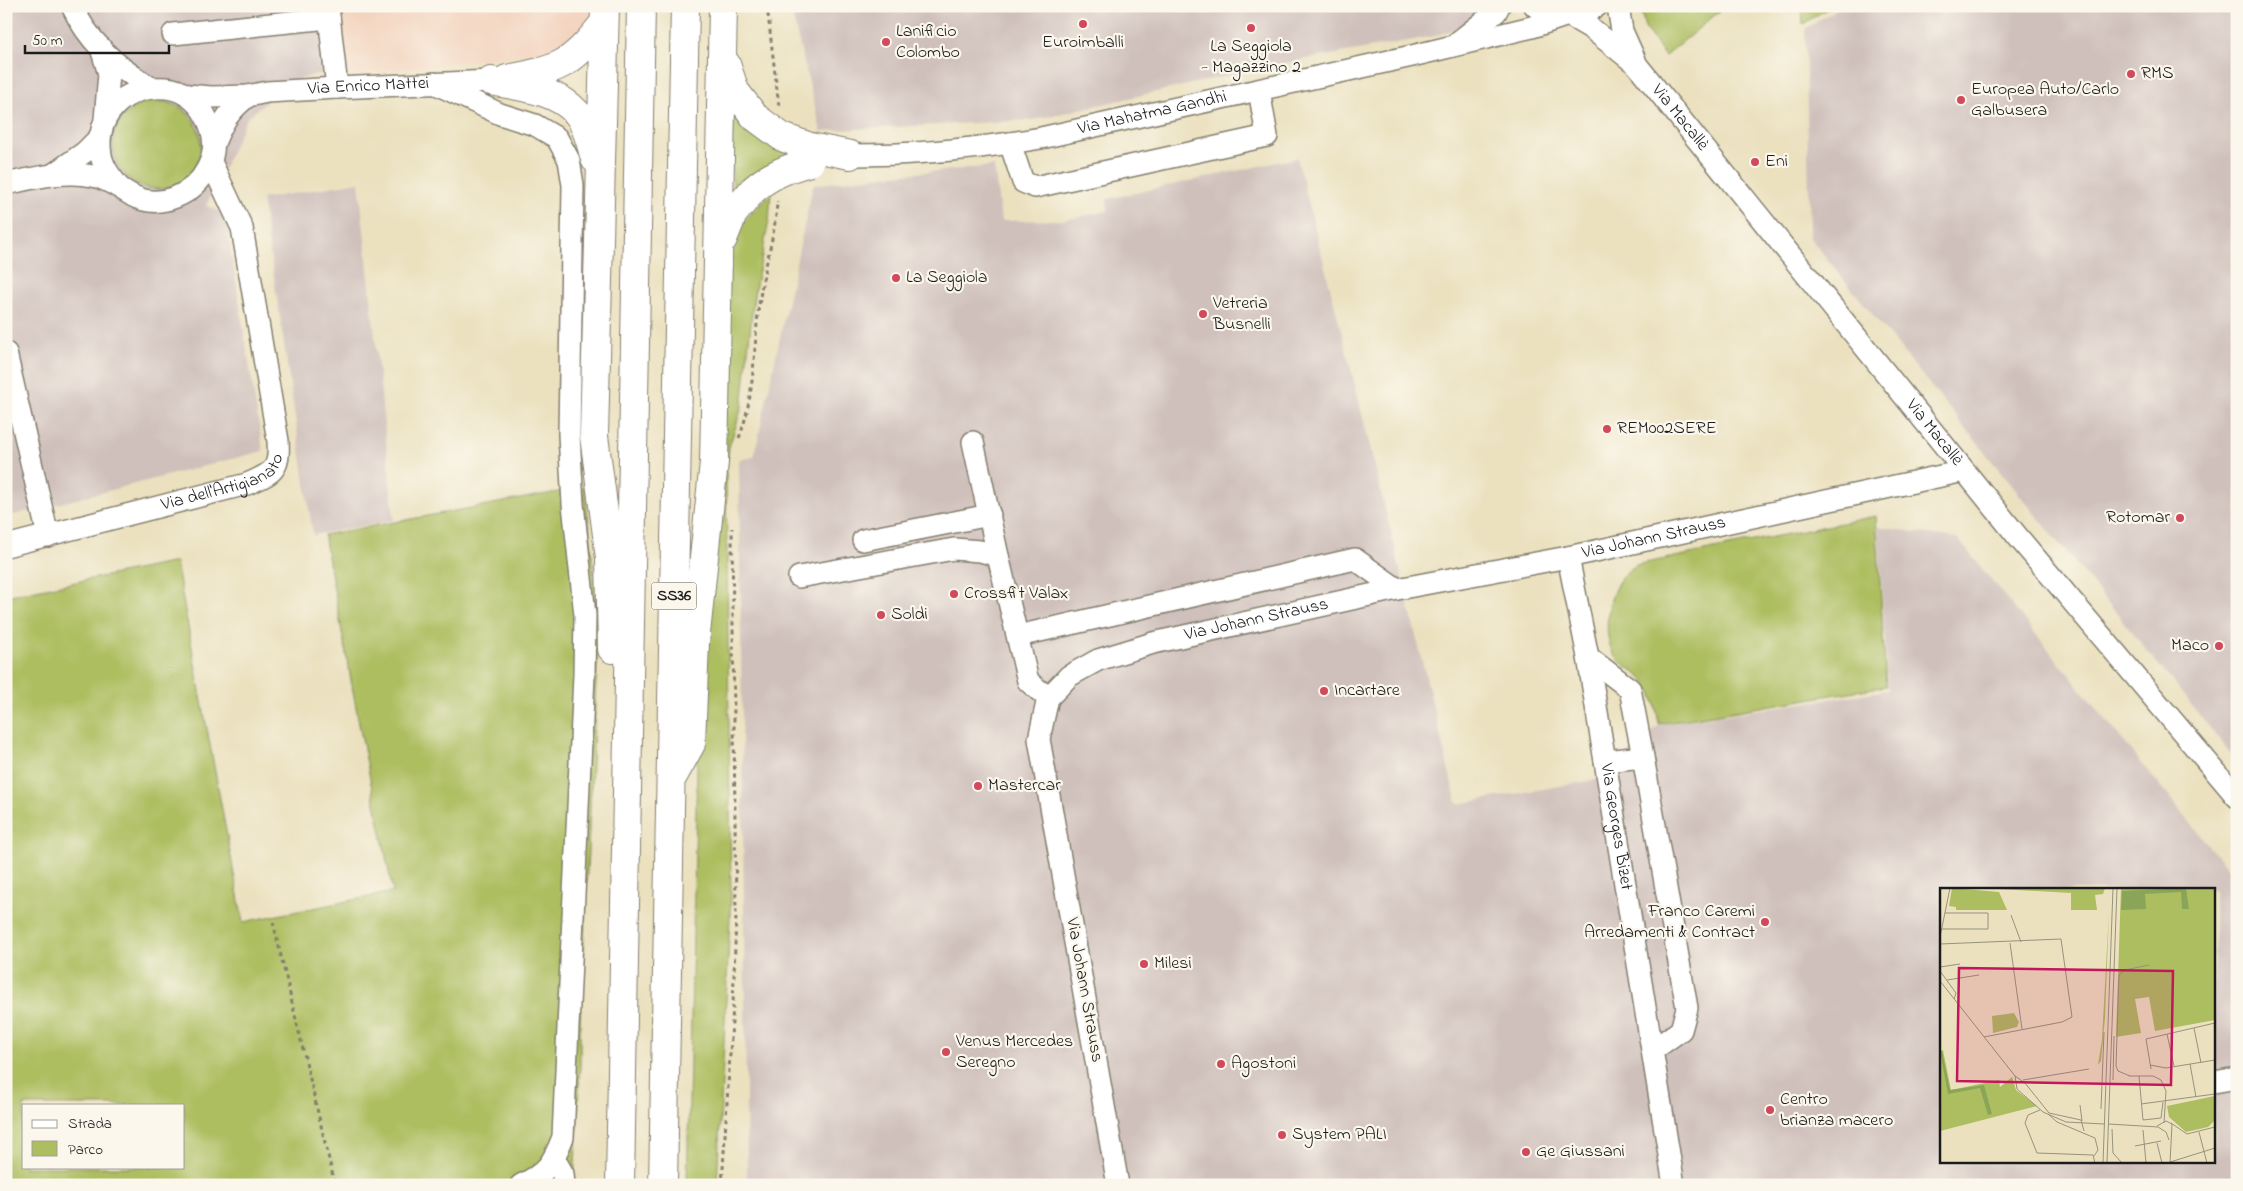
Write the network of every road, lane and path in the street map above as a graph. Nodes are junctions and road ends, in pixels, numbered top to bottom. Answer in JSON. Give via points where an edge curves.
{"nodes":[{"id":1,"x":72,"y":6,"type":"edge"},
{"id":2,"x":641,"y":6,"type":"edge"},
{"id":3,"x":685,"y":6,"type":"edge"},
{"id":4,"x":723,"y":6,"type":"edge"},
{"id":5,"x":767,"y":6,"type":"edge"},
{"id":6,"x":1499,"y":6,"type":"edge"},
{"id":7,"x":1535,"y":6,"type":"edge"},
{"id":8,"x":1597,"y":6,"type":"edge"},
{"id":9,"x":1618,"y":6,"type":"edge"},
{"id":10,"x":328,"y":12,"type":"edge"},
{"id":11,"x":604,"y":15,"type":"edge"},
{"id":12,"x":1566,"y":17,"type":"junction"},
{"id":13,"x":173,"y":34,"type":"dead end"},
{"id":14,"x":723,"y":43,"type":"junction"},
{"id":15,"x":1453,"y":46,"type":"junction"},
{"id":16,"x":101,"y":48,"type":"junction"},
{"id":17,"x":1637,"y":65,"type":"junction"},
{"id":18,"x":491,"y":82,"type":"junction"},
{"id":19,"x":434,"y":83,"type":"junction"},
{"id":20,"x":150,"y":87,"type":"junction"},
{"id":21,"x":337,"y":88,"type":"junction"},
{"id":22,"x":1260,"y":90,"type":"junction"},
{"id":23,"x":187,"y":95,"type":"junction"},
{"id":24,"x":248,"y":96,"type":"junction"},
{"id":25,"x":767,"y":115,"type":"junction"},
{"id":26,"x":102,"y":128,"type":"junction"},
{"id":27,"x":1010,"y":143,"type":"junction"},
{"id":28,"x":213,"y":153,"type":"junction"},
{"id":29,"x":810,"y":155,"type":"junction"},
{"id":30,"x":850,"y":155,"type":"joint"},
{"id":31,"x":52,"y":175,"type":"junction"},
{"id":32,"x":600,"y":178,"type":"junction"},
{"id":33,"x":6,"y":184,"type":"edge"},
{"id":34,"x":119,"y":187,"type":"junction"},
{"id":35,"x":188,"y":192,"type":"junction"},
{"id":36,"x":765,"y":194,"type":"junction"},
{"id":37,"x":235,"y":211,"type":"junction"},
{"id":38,"x":719,"y":260,"type":"junction"},
{"id":39,"x":6,"y":353,"type":"edge"},
{"id":40,"x":973,"y":442,"type":"dead end"},
{"id":41,"x":737,"y":443,"type":"dead end"},
{"id":42,"x":1964,"y":471,"type":"junction"},
{"id":43,"x":990,"y":515,"type":"junction"},
{"id":44,"x":732,"y":523,"type":"dead end"},
{"id":45,"x":48,"y":536,"type":"junction"},
{"id":46,"x":863,"y":540,"type":"dead end"},
{"id":47,"x":6,"y":546,"type":"edge"},
{"id":48,"x":998,"y":556,"type":"junction"},
{"id":49,"x":1568,"y":557,"type":"junction"},
{"id":50,"x":799,"y":576,"type":"dead end"},
{"id":51,"x":1397,"y":589,"type":"junction"},
{"id":52,"x":1018,"y":636,"type":"junction"},
{"id":53,"x":1588,"y":657,"type":"junction"},
{"id":54,"x":1048,"y":698,"type":"junction"},
{"id":55,"x":1643,"y":757,"type":"junction"},
{"id":56,"x":1605,"y":761,"type":"junction"},
{"id":57,"x":627,"y":789,"type":"junction"},
{"id":58,"x":670,"y":789,"type":"junction"},
{"id":59,"x":2237,"y":797,"type":"edge"},
{"id":60,"x":273,"y":922,"type":"dead end"},
{"id":61,"x":1653,"y":1050,"type":"junction"},
{"id":62,"x":2237,"y":1078,"type":"edge"},
{"id":63,"x":2216,"y":1082,"type":"edge"},
{"id":64,"x":555,"y":1160,"type":"junction"},
{"id":65,"x":335,"y":1185,"type":"edge"},
{"id":66,"x":521,"y":1185,"type":"edge"},
{"id":67,"x":564,"y":1185,"type":"edge"},
{"id":68,"x":620,"y":1185,"type":"edge"},
{"id":69,"x":663,"y":1185,"type":"edge"},
{"id":70,"x":722,"y":1185,"type":"edge"},
{"id":71,"x":1118,"y":1185,"type":"edge"},
{"id":72,"x":1674,"y":1185,"type":"edge"}],
"edges":[{"from":1,"to":16,"type":"street"},
{"from":2,"to":57,"type":"highway","number":"SS36"},
{"from":3,"to":58,"type":"highway","number":"SS36"},
{"from":4,"to":14,"type":"highway"},
{"from":5,"to":25,"type":"path","via":[[778,86]]},
{"from":6,"to":15,"type":"street","name":"Via Mahatma Gandhi","via":[[1496,12]]},
{"from":7,"to":12,"type":"street","name":"Via Macallè"},
{"from":8,"to":12,"type":"street","name":"Via Mahatma Gandhi"},
{"from":9,"to":17,"type":"street","name":"Via Macallè","via":[[1622,31]]},
{"from":10,"to":13,"type":"street"},
{"from":10,"to":21,"type":"street"},
{"from":11,"to":18,"type":"highway","via":[[583,50],[566,62],[548,72]]},
{"from":11,"to":32,"type":"highway"},
{"from":12,"to":15,"type":"street","name":"Via Mahatma Gandhi"},
{"from":12,"to":17,"type":"street","name":"Via Macallè","via":[[1592,29]]},
{"from":14,"to":25,"type":"highway","via":[[724,60],[735,91]]},
{"from":14,"to":38,"type":"highway"},
{"from":15,"to":22,"type":"street","name":"Via Mahatma Gandhi"},
{"from":16,"to":20,"type":"street","via":[[129,74]]},
{"from":16,"to":26,"type":"street","via":[[109,74]]},
{"from":17,"to":42,"type":"street","name":"Via Macallè"},
{"from":18,"to":19,"type":"street","name":"Via Enrico Mattei"},
{"from":18,"to":32,"type":"highway","via":[[537,90],[559,99],[577,113],[588,135]]},
{"from":19,"to":21,"type":"street","name":"Via Enrico Mattei"},
{"from":19,"to":64,"type":"street","via":[[500,114],[535,125],[557,138],[569,160],[573,185],[570,435],[573,504],[585,614],[584,675],[563,1137]]},
{"from":20,"to":23,"type":"street","via":[[169,88]]},
{"from":20,"to":26,"type":"street","via":[[132,92],[116,103]]},
{"from":21,"to":24,"type":"street","name":"Via Enrico Mattei"},
{"from":22,"to":27,"type":"street","name":"Via Mahatma Gandhi"},
{"from":22,"to":27,"type":"street","via":[[1267,136],[1035,187],[1023,182]]},
{"from":23,"to":24,"type":"street","name":"Via Enrico Mattei"},
{"from":23,"to":28,"type":"street","via":[[202,108],[211,124]]},
{"from":24,"to":28,"type":"street","via":[[223,121]]},
{"from":25,"to":29,"type":"highway","bridge":true,"via":[[782,137]]},
{"from":26,"to":31,"type":"street","via":[[85,152]]},
{"from":26,"to":34,"type":"street","via":[[101,156]]},
{"from":27,"to":30,"type":"street","name":"Via Mahatma Gandhi","via":[[928,153]]},
{"from":28,"to":35,"type":"street","via":[[202,179]]},
{"from":28,"to":37,"type":"street","name":"Via dell'Artigianato"},
{"from":29,"to":30,"type":"highway"},
{"from":29,"to":36,"type":"highway","bridge":true,"via":[[767,178]]},
{"from":31,"to":33,"type":"street"},
{"from":31,"to":34,"type":"street","via":[[93,176]]},
{"from":32,"to":57,"type":"highway","via":[[594,436],[610,558],[612,662]]},
{"from":34,"to":35,"type":"street","via":[[135,197],[153,201],[171,199]]},
{"from":35,"to":37,"type":"street","via":[[220,200]]},
{"from":36,"to":38,"type":"highway","via":[[733,214],[721,244]]},
{"from":36,"to":41,"type":"path","via":[[775,222],[760,294],[749,404]]},
{"from":37,"to":45,"type":"street","name":"Via dell'Artigianato","via":[[242,228],[278,441],[280,459],[275,468],[267,476],[247,484]]},
{"from":38,"to":58,"type":"highway","via":[[714,448],[694,656],[692,736],[689,751],[673,775]]},
{"from":39,"to":45,"type":"street"},
{"from":40,"to":43,"type":"street"},
{"from":42,"to":49,"type":"street","name":"Via Johann Strauss"},
{"from":42,"to":59,"type":"street","name":"Via Macallè"},
{"from":43,"to":46,"type":"street"},
{"from":43,"to":48,"type":"street"},
{"from":44,"to":70,"type":"path","via":[[736,915]]},
{"from":45,"to":47,"type":"street","name":"Via dell'Artigianato"},
{"from":48,"to":50,"type":"street","via":[[980,551],[954,550]]},
{"from":48,"to":52,"type":"street"},
{"from":49,"to":51,"type":"street","name":"Via Johann Strauss"},
{"from":49,"to":53,"type":"street","name":"Via Georges Bizet"},
{"from":51,"to":52,"type":"street","via":[[1355,559]]},
{"from":51,"to":54,"type":"street","name":"Via Johann Strauss","via":[[1153,643],[1108,657],[1069,676]]},
{"from":52,"to":54,"type":"street","via":[[1028,681]]},
{"from":53,"to":55,"type":"street","via":[[1630,689]]},
{"from":53,"to":56,"type":"street","name":"Via Georges Bizet"},
{"from":54,"to":71,"type":"street","name":"Via Johann Strauss","via":[[1039,739]]},
{"from":55,"to":56,"type":"street"},
{"from":55,"to":61,"type":"street","via":[[1687,1008],[1681,1030]]},
{"from":56,"to":61,"type":"street","name":"Via Georges Bizet"},
{"from":57,"to":68,"type":"highway","number":"SS36"},
{"from":58,"to":69,"type":"highway","number":"SS36"},
{"from":60,"to":65,"type":"path"},
{"from":61,"to":72,"type":"street","name":"Via Georges Bizet"},
{"from":62,"to":63,"type":"street"},
{"from":64,"to":66,"type":"street","via":[[536,1178]]},
{"from":64,"to":67,"type":"street","via":[[563,1174]]}]}
